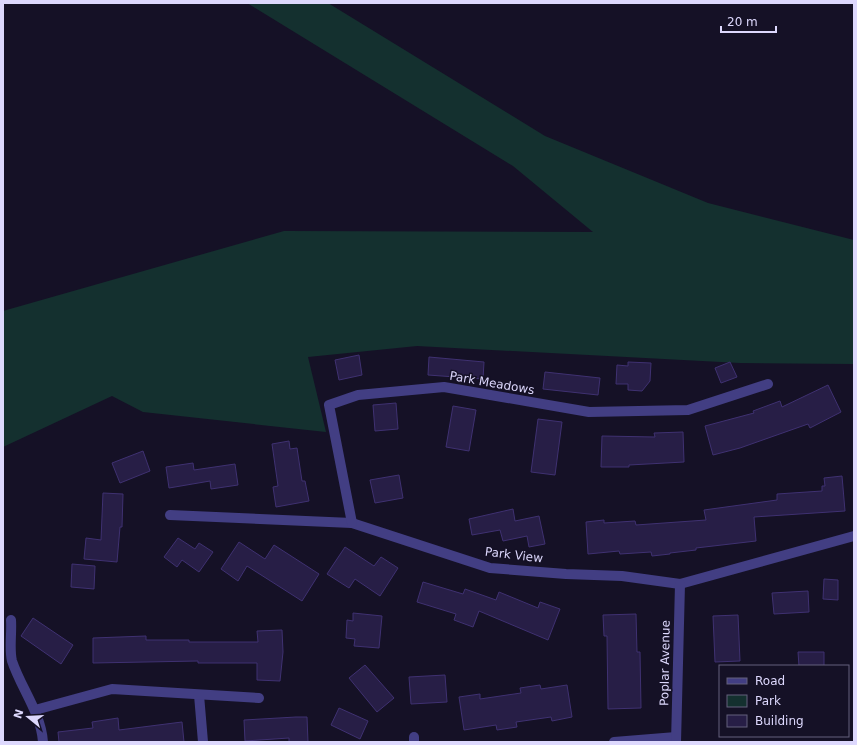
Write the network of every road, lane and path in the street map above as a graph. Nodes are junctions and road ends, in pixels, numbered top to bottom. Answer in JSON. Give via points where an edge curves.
{"nodes":[{"id":1,"x":768,"y":384,"type":"dead end"},
{"id":2,"x":170,"y":515,"type":"dead end"},
{"id":3,"x":352,"y":523,"type":"junction"},
{"id":4,"x":854,"y":536,"type":"edge"},
{"id":5,"x":680,"y":584,"type":"junction"},
{"id":6,"x":11,"y":620,"type":"dead end"},
{"id":7,"x":199,"y":695,"type":"junction"},
{"id":8,"x":259,"y":698,"type":"dead end"},
{"id":9,"x":34,"y":710,"type":"junction"},
{"id":10,"x":676,"y":740,"type":"edge"},
{"id":11,"x":44,"y":742,"type":"edge"},
{"id":12,"x":202,"y":742,"type":"edge"},
{"id":13,"x":614,"y":742,"type":"edge"}],
"edges":[{"from":1,"to":3,"type":"street","name":"Park Meadows","via":[[688,410],[672,411],[589,412],[444,387],[358,394],[329,405]]},
{"from":2,"to":3,"type":"street","name":"Park View"},
{"from":3,"to":5,"type":"street","name":"Park View","via":[[490,568],[622,576]]},
{"from":4,"to":5,"type":"street","name":"Park View"},
{"from":5,"to":10,"type":"street","name":"Poplar Avenue"},
{"from":6,"to":9,"type":"street","via":[[12,660]]},
{"from":7,"to":8,"type":"street"},
{"from":7,"to":9,"type":"street","via":[[112,689]]},
{"from":7,"to":12,"type":"street"},
{"from":9,"to":11,"type":"street","via":[[43,732]]},
{"from":10,"to":13,"type":"street"}]}
